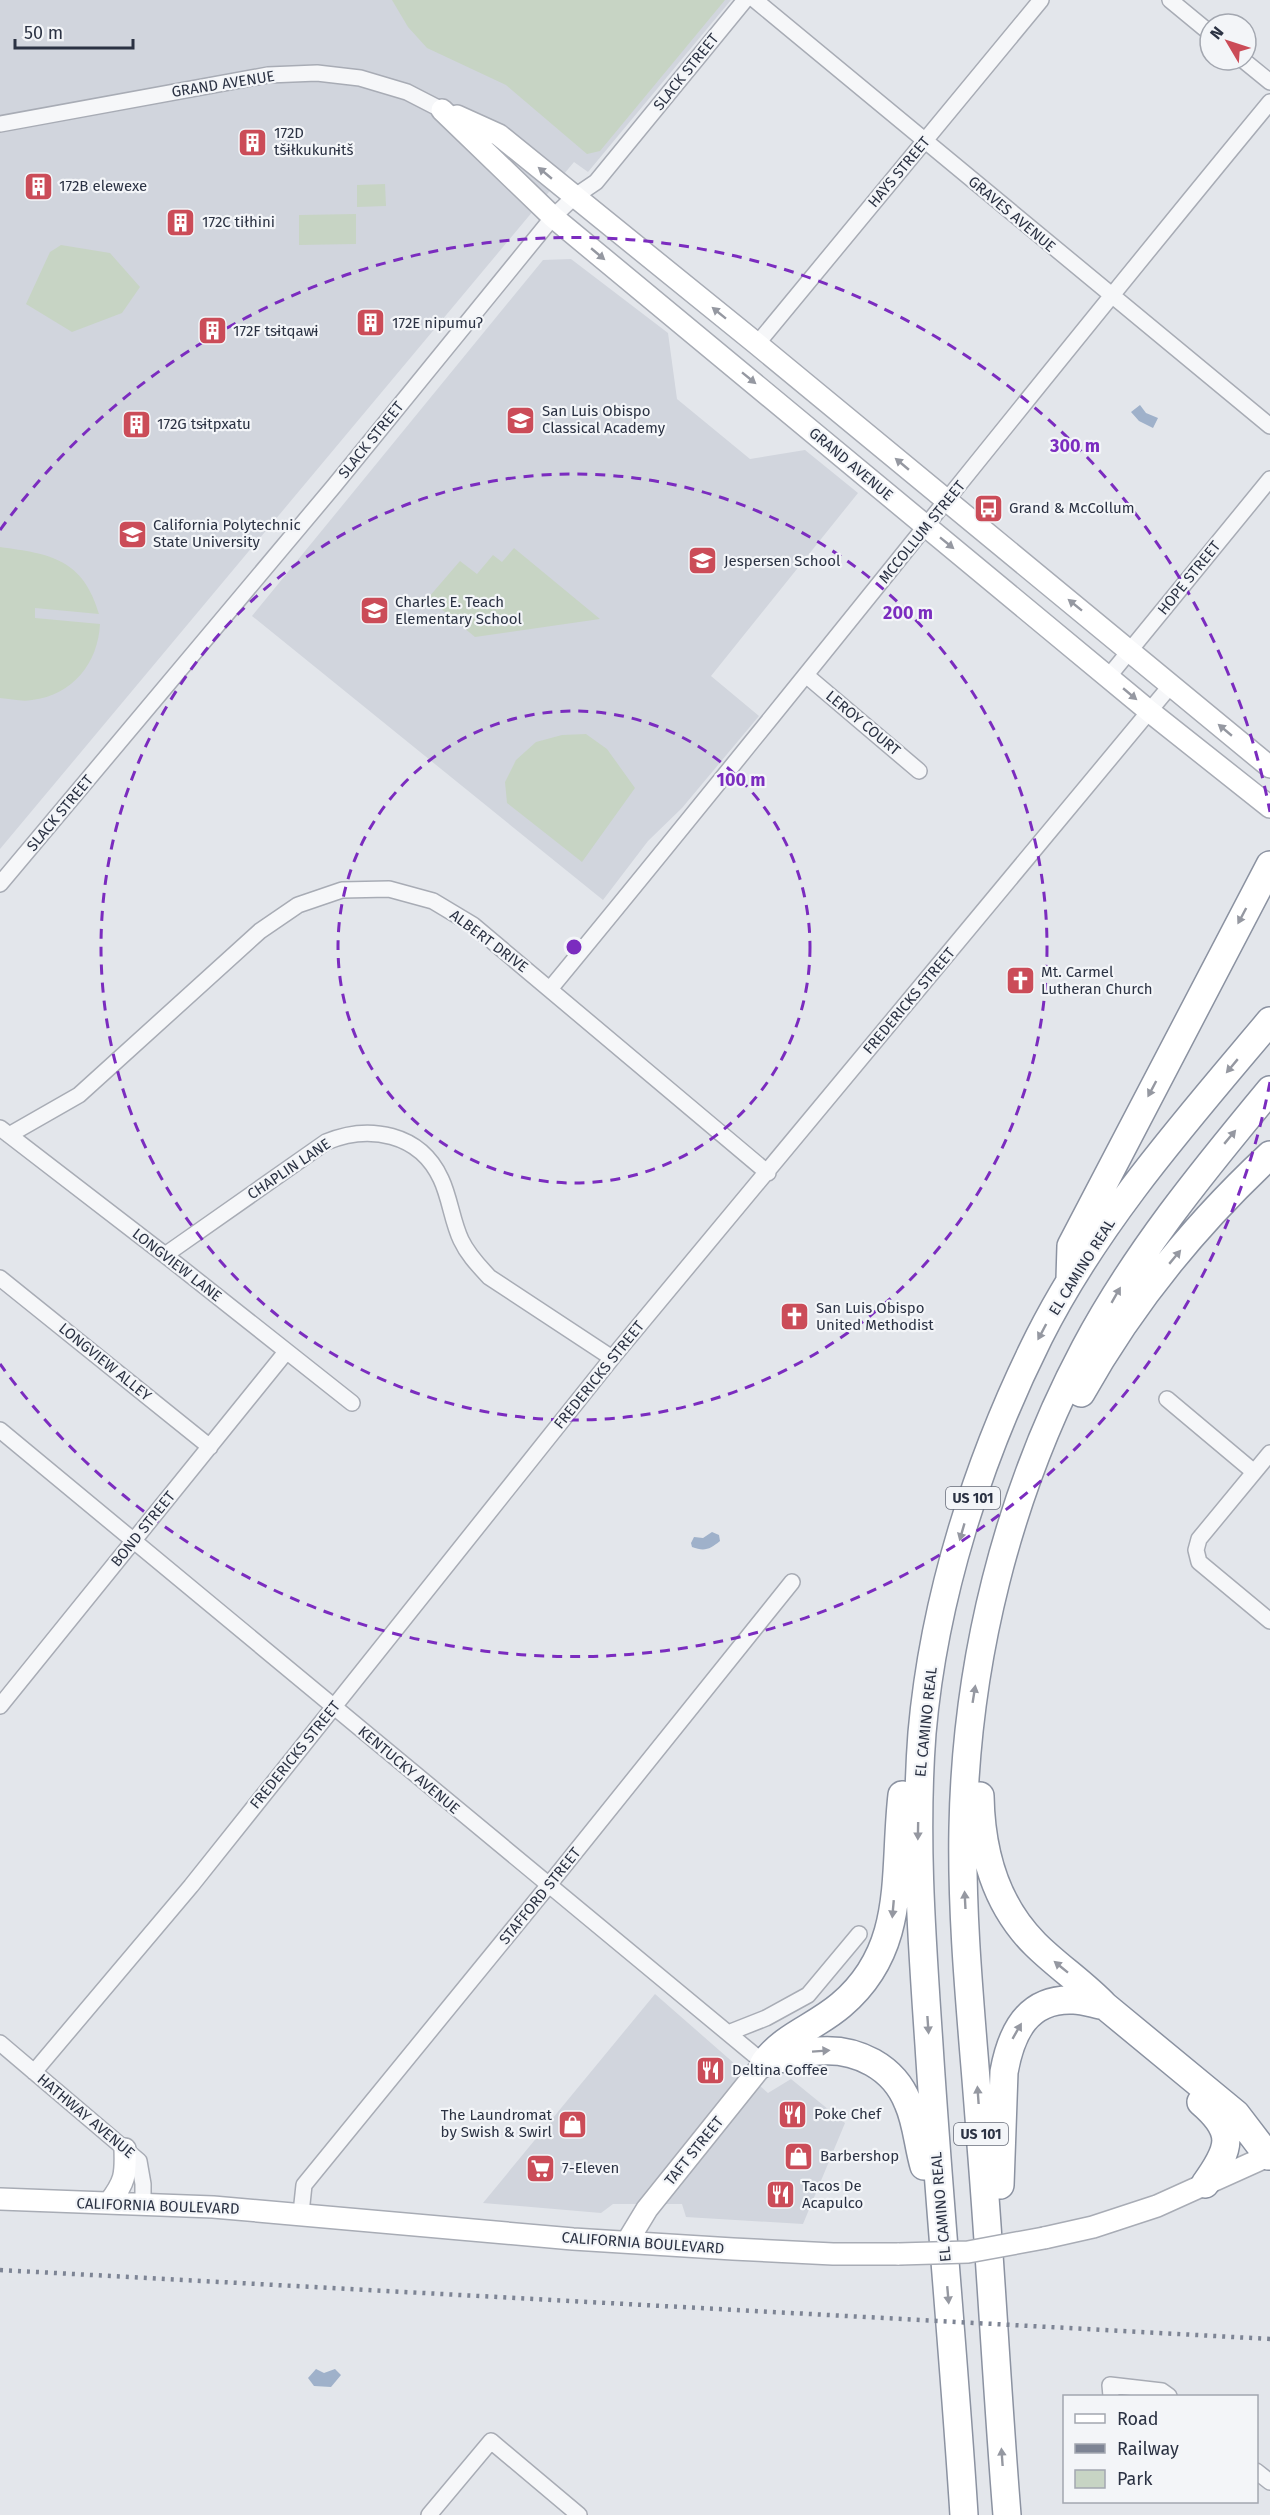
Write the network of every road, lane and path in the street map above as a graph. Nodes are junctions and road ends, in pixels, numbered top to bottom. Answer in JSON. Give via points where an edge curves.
{"nodes":[{"id":1,"x":745,"y":0,"type":"edge"},
{"id":2,"x":755,"y":0,"type":"edge"},
{"id":3,"x":1041,"y":0,"type":"edge"},
{"id":4,"x":1170,"y":0,"type":"edge"},
{"id":5,"x":1198,"y":23,"type":"edge"},
{"id":6,"x":1258,"y":72,"type":"edge"},
{"id":7,"x":1270,"y":82,"type":"edge"},
{"id":8,"x":1270,"y":102,"type":"edge"},
{"id":9,"x":442,"y":110,"type":"junction"},
{"id":10,"x":0,"y":124,"type":"edge"},
{"id":11,"x":924,"y":142,"type":"junction"},
{"id":12,"x":574,"y":197,"type":"junction"},
{"id":13,"x":553,"y":217,"type":"junction"},
{"id":14,"x":1110,"y":295,"type":"junction"},
{"id":15,"x":757,"y":344,"type":"junction"},
{"id":16,"x":1270,"y":426,"type":"edge"},
{"id":17,"x":1270,"y":479,"type":"edge"},
{"id":18,"x":947,"y":501,"type":"junction"},
{"id":19,"x":927,"y":527,"type":"junction"},
{"id":20,"x":1130,"y":650,"type":"junction"},
{"id":21,"x":807,"y":676,"type":"junction"},
{"id":22,"x":1109,"y":676,"type":"junction"},
{"id":23,"x":1171,"y":685,"type":"junction"},
{"id":24,"x":1149,"y":711,"type":"junction"},
{"id":25,"x":1270,"y":767,"type":"edge"},
{"id":26,"x":919,"y":771,"type":"dead end"},
{"id":27,"x":1270,"y":807,"type":"edge"},
{"id":28,"x":1270,"y":865,"type":"edge"},
{"id":29,"x":0,"y":884,"type":"edge"},
{"id":30,"x":550,"y":989,"type":"junction"},
{"id":31,"x":1270,"y":1021,"type":"edge"},
{"id":32,"x":1270,"y":1090,"type":"edge"},
{"id":33,"x":4,"y":1131,"type":"edge"},
{"id":34,"x":1270,"y":1155,"type":"edge"},
{"id":35,"x":768,"y":1173,"type":"junction"},
{"id":36,"x":165,"y":1255,"type":"junction"},
{"id":37,"x":0,"y":1278,"type":"edge"},
{"id":38,"x":1070,"y":1281,"type":"junction"},
{"id":39,"x":286,"y":1352,"type":"junction"},
{"id":40,"x":612,"y":1358,"type":"junction"},
{"id":41,"x":1167,"y":1399,"type":"dead end"},
{"id":42,"x":352,"y":1403,"type":"dead end"},
{"id":43,"x":0,"y":1430,"type":"edge"},
{"id":44,"x":210,"y":1446,"type":"junction"},
{"id":45,"x":1270,"y":1453,"type":"edge"},
{"id":46,"x":1254,"y":1472,"type":"junction"},
{"id":47,"x":1028,"y":1480,"type":"junction"},
{"id":48,"x":134,"y":1541,"type":"junction"},
{"id":49,"x":792,"y":1582,"type":"dead end"},
{"id":50,"x":1270,"y":1621,"type":"edge"},
{"id":51,"x":0,"y":1706,"type":"edge"},
{"id":52,"x":334,"y":1706,"type":"junction"},
{"id":53,"x":923,"y":1730,"type":"junction"},
{"id":54,"x":967,"y":1752,"type":"junction"},
{"id":55,"x":548,"y":1886,"type":"junction"},
{"id":56,"x":859,"y":1934,"type":"dead end"},
{"id":57,"x":1105,"y":2006,"type":"junction"},
{"id":58,"x":1132,"y":2028,"type":"junction"},
{"id":59,"x":728,"y":2033,"type":"junction"},
{"id":60,"x":0,"y":2043,"type":"edge"},
{"id":61,"x":764,"y":2062,"type":"junction"},
{"id":62,"x":34,"y":2072,"type":"junction"},
{"id":63,"x":1236,"y":2114,"type":"junction"},
{"id":64,"x":1270,"y":2124,"type":"edge"},
{"id":65,"x":125,"y":2149,"type":"junction"},
{"id":66,"x":1269,"y":2155,"type":"edge"},
{"id":67,"x":1205,"y":2184,"type":"junction"},
{"id":68,"x":939,"y":2195,"type":"junction"},
{"id":69,"x":0,"y":2199,"type":"edge"},
{"id":70,"x":109,"y":2203,"type":"junction"},
{"id":71,"x":143,"y":2203,"type":"junction"},
{"id":72,"x":301,"y":2213,"type":"junction"},
{"id":73,"x":627,"y":2242,"type":"junction"},
{"id":74,"x":990,"y":2254,"type":"junction"},
{"id":75,"x":1111,"y":2395,"type":"edge"},
{"id":76,"x":1167,"y":2395,"type":"edge"},
{"id":77,"x":957,"y":2409,"type":"junction"},
{"id":78,"x":1258,"y":2472,"type":"edge"},
{"id":79,"x":1270,"y":2482,"type":"edge"},
{"id":80,"x":429,"y":2515,"type":"edge"},
{"id":81,"x":579,"y":2515,"type":"edge"},
{"id":82,"x":945,"y":2515,"type":"edge"},
{"id":83,"x":964,"y":2515,"type":"edge"},
{"id":84,"x":1007,"y":2515,"type":"edge"}],
"edges":[{"from":1,"to":12,"type":"street","name":"SLACK STREET","via":[[596,182]]},
{"from":2,"to":11,"type":"street","name":"GRAVES AVENUE"},
{"from":3,"to":11,"type":"street","name":"HAYS STREET"},
{"from":4,"to":5,"type":"street"},
{"from":6,"to":7,"type":"street"},
{"from":8,"to":14,"type":"street","name":"MCCOLLUM STREET"},
{"from":9,"to":10,"type":"street","name":"GRAND AVENUE","via":[[360,78],[317,73],[268,75]]},
{"from":12,"to":9,"type":"street","name":"GRAND AVENUE","one_way":true,"via":[[499,135]]},
{"from":9,"to":13,"type":"street","name":"GRAND AVENUE"},
{"from":11,"to":14,"type":"street","name":"GRAVES AVENUE"},
{"from":11,"to":15,"type":"street","name":"HAYS STREET"},
{"from":12,"to":13,"type":"street","name":"SLACK STREET"},
{"from":15,"to":12,"type":"street","name":"GRAND AVENUE","one_way":true},
{"from":13,"to":19,"type":"street","name":"GRAND AVENUE","one_way":true},
{"from":13,"to":29,"type":"street","name":"SLACK STREET","via":[[334,486]]},
{"from":14,"to":16,"type":"street","name":"GRAVES AVENUE"},
{"from":14,"to":18,"type":"street","name":"MCCOLLUM STREET"},
{"from":18,"to":15,"type":"street","name":"GRAND AVENUE","one_way":true},
{"from":17,"to":20,"type":"street","name":"HOPE STREET"},
{"from":18,"to":19,"type":"street","name":"MCCOLLUM STREET"},
{"from":20,"to":18,"type":"street","name":"GRAND AVENUE","one_way":true},
{"from":19,"to":21,"type":"street","name":"MCCOLLUM STREET"},
{"from":19,"to":22,"type":"street","name":"GRAND AVENUE","one_way":true},
{"from":20,"to":22,"type":"street","name":"HOPE STREET"},
{"from":20,"to":23,"type":"street","name":"GRAND AVENUE"},
{"from":21,"to":26,"type":"street","name":"LEROY COURT"},
{"from":21,"to":30,"type":"street","name":"MCCOLLUM STREET"},
{"from":22,"to":24,"type":"street","name":"GRAND AVENUE","one_way":true},
{"from":23,"to":24,"type":"street","name":"FREDERICKS STREET"},
{"from":25,"to":23,"type":"street","name":"GRAND AVENUE","one_way":true},
{"from":24,"to":27,"type":"street","name":"GRAND AVENUE"},
{"from":24,"to":35,"type":"street","name":"FREDERICKS STREET"},
{"from":28,"to":38,"type":"highway","one_way":true,"via":[[1071,1246]]},
{"from":30,"to":33,"type":"street","name":"ALBERT DRIVE","via":[[473,925],[433,901],[389,889],[342,890],[298,905],[260,932],[79,1095]]},
{"from":30,"to":35,"type":"street","name":"ALBERT DRIVE"},
{"from":31,"to":38,"type":"highway","name":"EL CAMINO REAL","number":"US 101","one_way":true,"via":[[1138,1182]]},
{"from":47,"to":32,"type":"highway","number":"US 101","one_way":true,"via":[[1066,1386],[1119,1288],[1176,1206]]},
{"from":33,"to":36,"type":"street","name":"LONGVIEW LANE"},
{"from":47,"to":34,"type":"highway","one_way":true,"via":[[1056,1445],[1088,1381],[1146,1294],[1204,1222]]},
{"from":35,"to":40,"type":"street","name":"FREDERICKS STREET"},
{"from":36,"to":39,"type":"street","name":"LONGVIEW LANE"},
{"from":36,"to":40,"type":"street","name":"CHAPLIN LANE","via":[[326,1142],[342,1135],[376,1132],[409,1143],[432,1164],[441,1178],[462,1243],[489,1277]]},
{"from":37,"to":44,"type":"street","name":"LONGVIEW ALLEY"},
{"from":38,"to":53,"type":"highway","name":"EL CAMINO REAL","number":"US 101","one_way":true,"via":[[1039,1337],[980,1478],[947,1587]]},
{"from":39,"to":42,"type":"street","name":"LONGVIEW LANE"},
{"from":39,"to":44,"type":"street","name":"BOND STREET"},
{"from":40,"to":52,"type":"street","name":"FREDERICKS STREET"},
{"from":41,"to":46,"type":"street"},
{"from":43,"to":48,"type":"street","name":"KENTUCKY AVENUE"},
{"from":44,"to":48,"type":"street","name":"BOND STREET"},
{"from":45,"to":46,"type":"street"},
{"from":46,"to":50,"type":"street","via":[[1199,1539],[1196,1551],[1199,1562]]},
{"from":54,"to":47,"type":"highway","number":"US 101","one_way":true,"via":[[986,1624],[1003,1554]]},
{"from":48,"to":51,"type":"street","name":"BOND STREET"},
{"from":48,"to":52,"type":"street","name":"KENTUCKY AVENUE"},
{"from":49,"to":55,"type":"street","name":"STAFFORD STREET"},
{"from":52,"to":55,"type":"street","name":"KENTUCKY AVENUE"},
{"from":52,"to":62,"type":"street","name":"FREDERICKS STREET","via":[[184,1894]]},
{"from":53,"to":61,"type":"highway","one_way":true,"via":[[907,1752],[892,1918],[879,1957],[855,1992],[824,2019],[776,2046]]},
{"from":53,"to":68,"type":"highway","name":"EL CAMINO REAL","number":"US 101","one_way":true,"via":[[917,1846]]},
{"from":57,"to":54,"type":"highway","one_way":true,"via":[[1034,1943],[1002,1898],[991,1876],[982,1833],[980,1788]]},
{"from":74,"to":54,"type":"highway","number":"US 101","one_way":true,"via":[[963,1866]]},
{"from":55,"to":59,"type":"street","name":"KENTUCKY AVENUE"},
{"from":55,"to":72,"type":"street","name":"STAFFORD STREET","via":[[304,2185]]},
{"from":56,"to":59,"type":"street","via":[[808,1995]]},
{"from":57,"to":58,"type":"highway"},
{"from":74,"to":57,"type":"highway","one_way":true,"via":[[999,2206],[1005,2072],[1013,2038],[1040,2005],[1076,2000]]},
{"from":58,"to":63,"type":"highway"},
{"from":58,"to":67,"type":"highway","via":[[1142,2053],[1225,2128],[1224,2152]]},
{"from":59,"to":61,"type":"street","name":"KENTUCKY AVENUE"},
{"from":60,"to":62,"type":"street","name":"HATHWAY AVENUE"},
{"from":61,"to":68,"type":"highway","one_way":true,"via":[[835,2050],[880,2066],[909,2104],[927,2174]]},
{"from":61,"to":73,"type":"street","name":"TAFT STREET","via":[[647,2209]]},
{"from":62,"to":65,"type":"street","name":"HATHWAY AVENUE"},
{"from":63,"to":64,"type":"highway"},
{"from":63,"to":66,"type":"highway"},
{"from":65,"to":70,"type":"street","via":[[122,2186]]},
{"from":65,"to":71,"type":"street","name":"HATHWAY AVENUE","via":[[138,2161]]},
{"from":66,"to":67,"type":"street","name":"CALIFORNIA BOULEVARD"},
{"from":67,"to":73,"type":"street","name":"CALIFORNIA BOULEVARD","bridge":true,"via":[[1128,2217],[968,2252],[822,2254]]},
{"from":68,"to":77,"type":"highway","name":"EL CAMINO REAL","number":"US 101","one_way":true},
{"from":69,"to":70,"type":"street","name":"CALIFORNIA BOULEVARD"},
{"from":70,"to":71,"type":"street","name":"CALIFORNIA BOULEVARD"},
{"from":71,"to":72,"type":"street","name":"CALIFORNIA BOULEVARD"},
{"from":72,"to":73,"type":"street","name":"CALIFORNIA BOULEVARD"},
{"from":84,"to":74,"type":"highway","number":"US 101","one_way":true},
{"from":75,"to":76,"type":"street","via":[[1110,2385],[1162,2391]]},
{"from":77,"to":82,"type":"highway","via":[[945,2447]]},
{"from":77,"to":83,"type":"highway","name":"EL CAMINO REAL","number":"US 101"},
{"from":78,"to":79,"type":"street"},
{"from":80,"to":81,"type":"street","via":[[491,2441]]}]}
